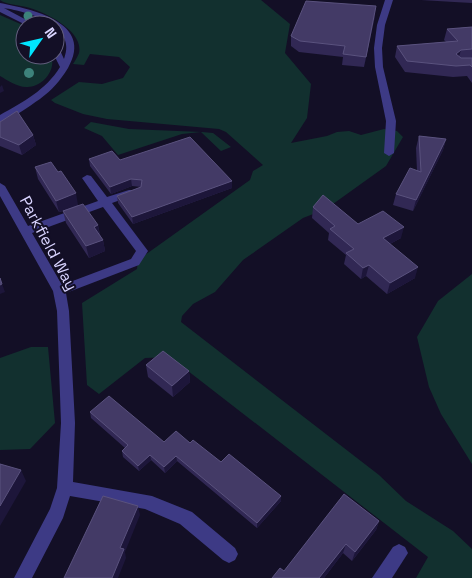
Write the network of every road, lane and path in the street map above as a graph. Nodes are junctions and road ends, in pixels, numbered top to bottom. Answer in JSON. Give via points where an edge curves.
{"nodes":[{"id":1,"x":390,"y":0,"type":"edge"},
{"id":2,"x":0,"y":7,"type":"edge"},
{"id":3,"x":15,"y":15,"type":"edge"},
{"id":4,"x":64,"y":67,"type":"joint"},
{"id":5,"x":0,"y":119,"type":"edge"},
{"id":6,"x":389,"y":153,"type":"dead end"},
{"id":7,"x":87,"y":178,"type":"dead end"},
{"id":8,"x":0,"y":186,"type":"edge"},
{"id":9,"x":137,"y":190,"type":"edge"},
{"id":10,"x":104,"y":202,"type":"junction"},
{"id":11,"x":25,"y":231,"type":"junction"},
{"id":12,"x":59,"y":292,"type":"junction"},
{"id":13,"x":65,"y":488,"type":"junction"},
{"id":14,"x":399,"y":553,"type":"dead end"},
{"id":15,"x":229,"y":554,"type":"dead end"},
{"id":16,"x":23,"y":578,"type":"edge"},
{"id":17,"x":381,"y":578,"type":"edge"}],
"edges":[{"from":1,"to":6,"type":"street","via":[[381,24],[378,48],[379,68],[391,120]]},
{"from":2,"to":3,"type":"street"},
{"from":2,"to":4,"type":"street","via":[[28,10],[57,25],[71,42],[69,60]]},
{"from":4,"to":5,"type":"street","via":[[55,82]]},
{"from":7,"to":10,"type":"street"},
{"from":8,"to":11,"type":"street","name":"Parkfield Way"},
{"from":9,"to":10,"type":"street"},
{"from":10,"to":11,"type":"street"},
{"from":10,"to":12,"type":"street","via":[[142,251],[135,262]]},
{"from":11,"to":12,"type":"street","name":"Parkfield Way"},
{"from":12,"to":13,"type":"street","name":"Parkfield Way","via":[[63,311],[68,423]]},
{"from":13,"to":15,"type":"street","via":[[146,501],[186,518]]},
{"from":13,"to":16,"type":"street","name":"Parkfield Way","via":[[57,512]]},
{"from":14,"to":17,"type":"street"}]}
